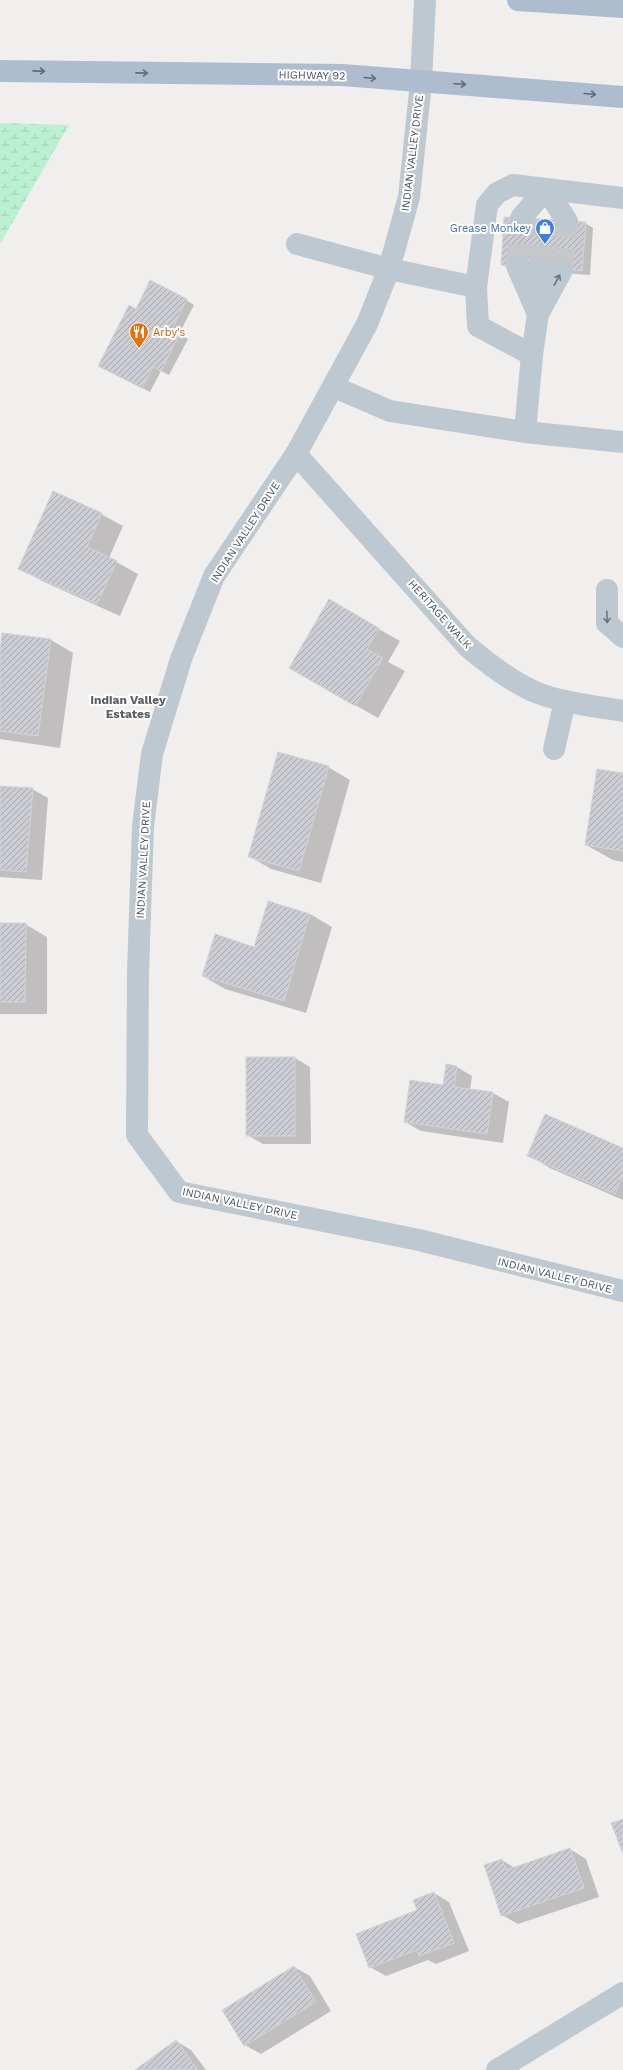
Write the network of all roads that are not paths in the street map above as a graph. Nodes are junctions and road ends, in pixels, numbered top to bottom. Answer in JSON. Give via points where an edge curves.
{"nodes":[{"id":1,"x":426,"y":0,"type":"edge"},
{"id":2,"x":518,"y":0,"type":"edge"},
{"id":3,"x":623,"y":7,"type":"edge"},
{"id":4,"x":0,"y":71,"type":"edge"},
{"id":5,"x":421,"y":82,"type":"junction"},
{"id":6,"x":623,"y":97,"type":"edge"},
{"id":7,"x":546,"y":189,"type":"junction"},
{"id":8,"x":623,"y":198,"type":"edge"},
{"id":9,"x":521,"y":218,"type":"tunnel mouth"},
{"id":10,"x":542,"y":219,"type":"tunnel mouth"},
{"id":11,"x":567,"y":221,"type":"tunnel mouth"},
{"id":12,"x":297,"y":244,"type":"dead end"},
{"id":13,"x":517,"y":266,"type":"tunnel mouth"},
{"id":14,"x":540,"y":268,"type":"tunnel mouth"},
{"id":15,"x":389,"y":269,"type":"junction"},
{"id":16,"x":562,"y":270,"type":"tunnel mouth"},
{"id":17,"x":476,"y":287,"type":"junction"},
{"id":18,"x":538,"y":314,"type":"junction"},
{"id":19,"x":532,"y":355,"type":"junction"},
{"id":20,"x":334,"y":387,"type":"junction"},
{"id":21,"x":525,"y":432,"type":"junction"},
{"id":22,"x":623,"y":442,"type":"edge"},
{"id":23,"x":296,"y":454,"type":"junction"},
{"id":24,"x":607,"y":590,"type":"dead end"},
{"id":25,"x":623,"y":637,"type":"edge"},
{"id":26,"x":565,"y":701,"type":"junction"},
{"id":27,"x":623,"y":711,"type":"edge"},
{"id":28,"x":554,"y":750,"type":"dead end"},
{"id":29,"x":623,"y":1291,"type":"edge"},
{"id":30,"x":623,"y":1993,"type":"edge"},
{"id":31,"x":497,"y":2070,"type":"edge"}],
"edges":[{"from":1,"to":5,"type":"street","name":"INDIAN VALLEY DRIVE"},
{"from":2,"to":3,"type":"main road"},
{"from":4,"to":5,"type":"main road","name":"HIGHWAY 92","one_way":true,"via":[[342,76]]},
{"from":5,"to":6,"type":"main road","name":"HIGHWAY 92","one_way":true},
{"from":5,"to":15,"type":"street","name":"INDIAN VALLEY DRIVE","via":[[409,196]]},
{"from":7,"to":8,"type":"street"},
{"from":7,"to":9,"type":"street"},
{"from":7,"to":10,"type":"street"},
{"from":7,"to":11,"type":"street"},
{"from":7,"to":17,"type":"street","via":[[513,185],[497,193],[487,205]]},
{"from":12,"to":15,"type":"street"},
{"from":13,"to":18,"type":"street"},
{"from":14,"to":18,"type":"street"},
{"from":15,"to":17,"type":"street"},
{"from":15,"to":20,"type":"street","name":"INDIAN VALLEY DRIVE","via":[[367,324]]},
{"from":18,"to":16,"type":"street","one_way":true},
{"from":17,"to":19,"type":"street","via":[[478,326]]},
{"from":18,"to":19,"type":"street"},
{"from":19,"to":21,"type":"street"},
{"from":20,"to":21,"type":"street","via":[[390,411]]},
{"from":20,"to":23,"type":"street","name":"INDIAN VALLEY DRIVE"},
{"from":21,"to":22,"type":"street"},
{"from":23,"to":26,"type":"street","name":"HERITAGE WALK","via":[[467,646],[487,663],[532,691]]},
{"from":23,"to":29,"type":"street","name":"INDIAN VALLEY DRIVE","via":[[214,576],[181,659],[152,754],[143,826],[138,972],[137,1135],[179,1192],[419,1240]]},
{"from":24,"to":25,"type":"street","one_way":true,"via":[[607,623]]},
{"from":26,"to":27,"type":"street","name":"HERITAGE WALK"},
{"from":26,"to":28,"type":"street"},
{"from":30,"to":31,"type":"street"}]}
